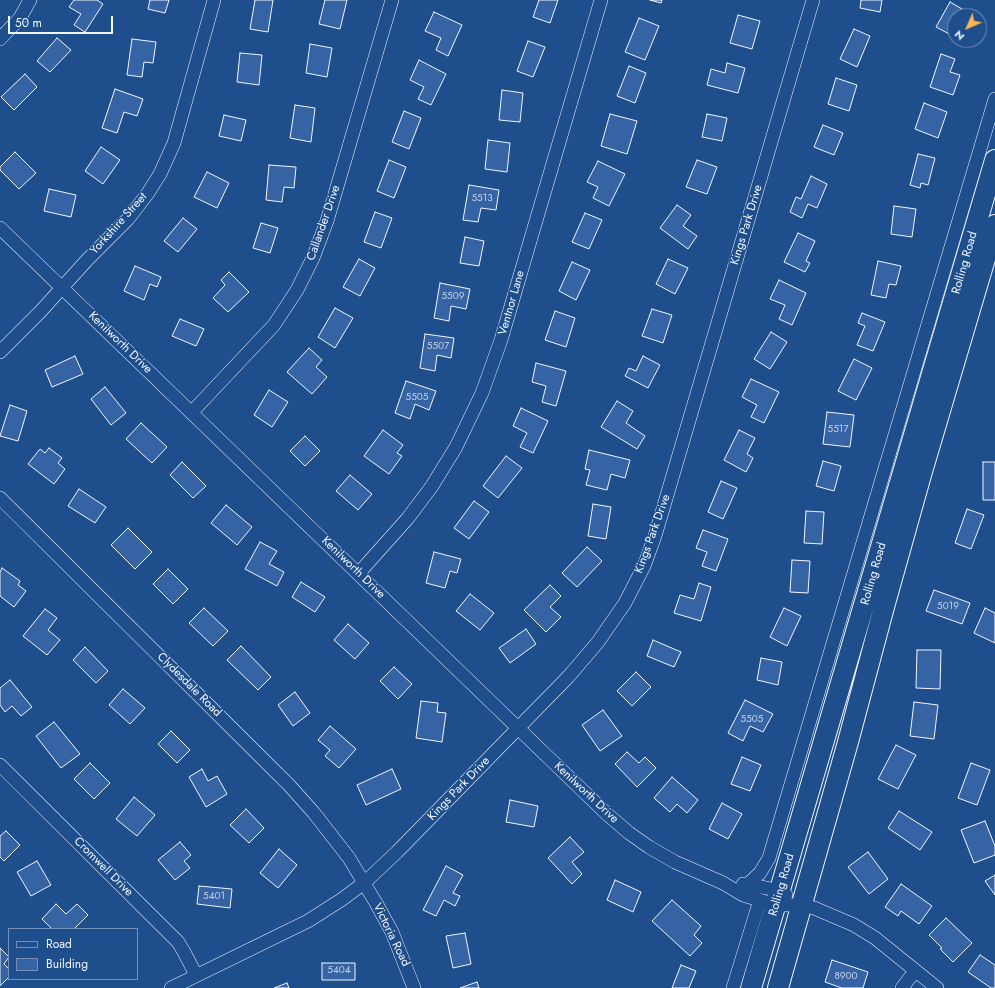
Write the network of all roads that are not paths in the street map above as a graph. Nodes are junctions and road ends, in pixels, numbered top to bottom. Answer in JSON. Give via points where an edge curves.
{"nodes":[{"id":1,"x":30,"y":0,"type":"edge"},
{"id":2,"x":214,"y":0,"type":"edge"},
{"id":3,"x":392,"y":0,"type":"edge"},
{"id":4,"x":601,"y":0,"type":"edge"},
{"id":5,"x":814,"y":0,"type":"edge"},
{"id":6,"x":0,"y":38,"type":"edge"},
{"id":7,"x":995,"y":99,"type":"edge"},
{"id":8,"x":995,"y":160,"type":"edge"},
{"id":9,"x":995,"y":225,"type":"edge"},
{"id":10,"x":0,"y":228,"type":"edge"},
{"id":11,"x":62,"y":288,"type":"junction"},
{"id":12,"x":0,"y":352,"type":"edge"},
{"id":13,"x":192,"y":412,"type":"junction"},
{"id":14,"x":0,"y":498,"type":"edge"},
{"id":15,"x":358,"y":574,"type":"junction"},
{"id":16,"x":518,"y":728,"type":"junction"},
{"id":17,"x":0,"y":765,"type":"edge"},
{"id":18,"x":364,"y":883,"type":"junction"},
{"id":19,"x":723,"y":883,"type":"junction"},
{"id":20,"x":748,"y":884,"type":"junction"},
{"id":21,"x":772,"y":898,"type":"junction"},
{"id":22,"x":802,"y":905,"type":"junction"},
{"id":23,"x":915,"y":971,"type":"junction"},
{"id":24,"x":196,"y":975,"type":"junction"},
{"id":25,"x":171,"y":988,"type":"edge"},
{"id":26,"x":414,"y":988,"type":"edge"},
{"id":27,"x":733,"y":988,"type":"edge"},
{"id":28,"x":751,"y":988,"type":"edge"},
{"id":29,"x":778,"y":988,"type":"edge"},
{"id":30,"x":902,"y":988,"type":"edge"},
{"id":31,"x":937,"y":988,"type":"edge"}],
"edges":[{"from":1,"to":6,"type":"street","via":[[20,18]]},
{"from":2,"to":11,"type":"street","name":"Yorkshire Street","via":[[174,143],[160,174],[128,219]]},
{"from":3,"to":13,"type":"street","name":"Callander Drive","via":[[327,221],[313,258],[297,290],[274,325]]},
{"from":4,"to":15,"type":"street","name":"Ventnor Lane","via":[[501,340],[482,393],[456,447],[432,486],[408,518]]},
{"from":5,"to":16,"type":"street","name":"Kings Park Drive","via":[[644,566],[625,603],[598,642]]},
{"from":7,"to":20,"type":"street","name":"Rolling Road","via":[[769,858],[760,873]]},
{"from":8,"to":21,"type":"main road","name":"Rolling Road"},
{"from":9,"to":22,"type":"main road","name":"Rolling Road","via":[[915,497]]},
{"from":10,"to":11,"type":"street","name":"Kenilworth Drive"},
{"from":11,"to":12,"type":"street","name":"Yorkshire Street"},
{"from":11,"to":13,"type":"street","name":"Kenilworth Drive"},
{"from":13,"to":15,"type":"street","name":"Kenilworth Drive"},
{"from":14,"to":18,"type":"street","name":"Clydesdale Road","via":[[289,784],[341,847]]},
{"from":15,"to":16,"type":"street","name":"Kenilworth Drive"},
{"from":16,"to":18,"type":"street","name":"Kings Park Drive"},
{"from":16,"to":19,"type":"street","name":"Kenilworth Drive","via":[[629,833],[675,862]]},
{"from":17,"to":24,"type":"street","name":"Cromwell Drive","via":[[178,942]]},
{"from":18,"to":24,"type":"street","name":"Kings Park Drive","via":[[308,921]]},
{"from":18,"to":26,"type":"street","name":"Victoria Road","via":[[392,932]]},
{"from":19,"to":20,"type":"street","name":"Kenilworth Drive"},
{"from":19,"to":21,"type":"street","name":"Kenilworth Drive","via":[[743,895]]},
{"from":20,"to":21,"type":"street","name":"Kenilworth Drive"},
{"from":21,"to":22,"type":"street","name":"Kenilworth Drive"},
{"from":21,"to":27,"type":"street","name":"Rolling Road"},
{"from":21,"to":28,"type":"main road","name":"Rolling Road"},
{"from":22,"to":23,"type":"street","name":"Kenilworth Drive","via":[[854,925]]},
{"from":22,"to":29,"type":"main road","name":"Rolling Road"},
{"from":23,"to":30,"type":"street"},
{"from":23,"to":31,"type":"street","name":"Kenilworth Drive"},
{"from":24,"to":25,"type":"street","name":"Kings Park Drive"}]}
